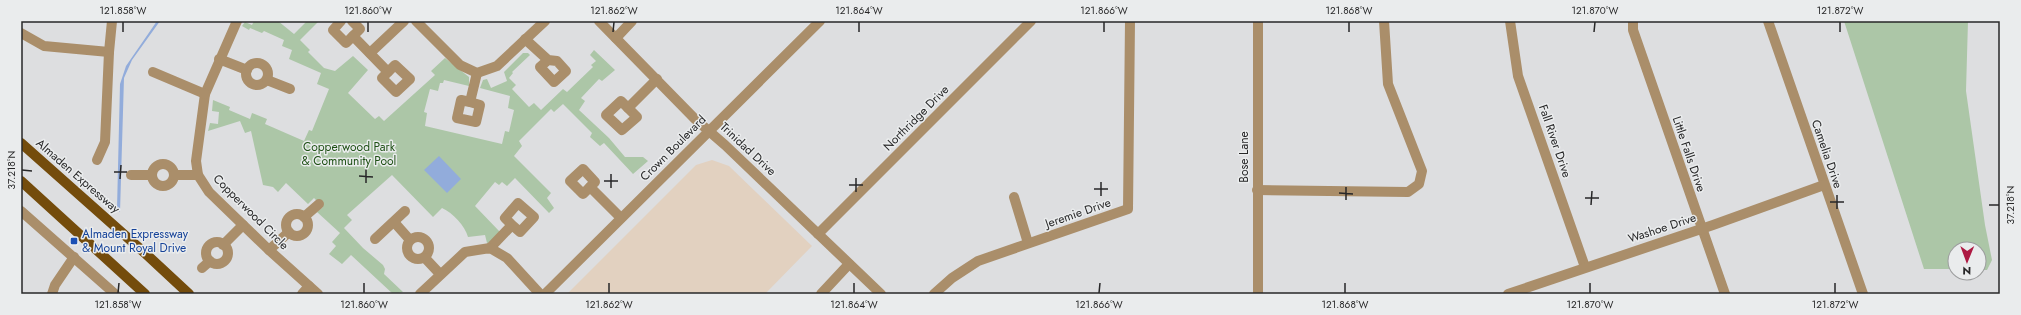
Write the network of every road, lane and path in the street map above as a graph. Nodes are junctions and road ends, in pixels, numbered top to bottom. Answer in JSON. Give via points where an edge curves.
{"nodes":[{"id":1,"x":112,"y":21,"type":"edge"},
{"id":2,"x":237,"y":21,"type":"edge"},
{"id":3,"x":341,"y":21,"type":"edge"},
{"id":4,"x":352,"y":21,"type":"edge"},
{"id":5,"x":404,"y":21,"type":"edge"},
{"id":6,"x":416,"y":21,"type":"edge"},
{"id":7,"x":545,"y":21,"type":"edge"},
{"id":8,"x":599,"y":21,"type":"edge"},
{"id":9,"x":632,"y":21,"type":"edge"},
{"id":10,"x":820,"y":21,"type":"edge"},
{"id":11,"x":1032,"y":21,"type":"edge"},
{"id":12,"x":1130,"y":21,"type":"edge"},
{"id":13,"x":1258,"y":21,"type":"edge"},
{"id":14,"x":1384,"y":21,"type":"edge"},
{"id":15,"x":1510,"y":21,"type":"edge"},
{"id":16,"x":1633,"y":21,"type":"edge"},
{"id":17,"x":1768,"y":21,"type":"edge"},
{"id":18,"x":21,"y":33,"type":"edge"},
{"id":19,"x":353,"y":36,"type":"junction"},
{"id":20,"x":616,"y":38,"type":"junction"},
{"id":21,"x":525,"y":40,"type":"junction"},
{"id":22,"x":109,"y":52,"type":"junction"},
{"id":23,"x":370,"y":53,"type":"junction"},
{"id":24,"x":219,"y":59,"type":"junction"},
{"id":25,"x":548,"y":60,"type":"dead end"},
{"id":26,"x":247,"y":70,"type":"junction"},
{"id":27,"x":153,"y":72,"type":"dead end"},
{"id":28,"x":388,"y":72,"type":"dead end"},
{"id":29,"x":477,"y":73,"type":"junction"},
{"id":30,"x":657,"y":79,"type":"junction"},
{"id":31,"x":267,"y":80,"type":"junction"},
{"id":32,"x":290,"y":89,"type":"dead end"},
{"id":33,"x":205,"y":94,"type":"junction"},
{"id":34,"x":470,"y":102,"type":"dead end"},
{"id":35,"x":628,"y":108,"type":"dead end"},
{"id":36,"x":709,"y":130,"type":"junction"},
{"id":37,"x":21,"y":143,"type":"edge"},
{"id":38,"x":97,"y":160,"type":"dead end"},
{"id":39,"x":132,"y":175,"type":"dead end"},
{"id":40,"x":152,"y":175,"type":"junction"},
{"id":41,"x":174,"y":175,"type":"junction"},
{"id":42,"x":198,"y":175,"type":"junction"},
{"id":43,"x":21,"y":182,"type":"edge"},
{"id":44,"x":1824,"y":185,"type":"junction"},
{"id":45,"x":590,"y":187,"type":"dead end"},
{"id":46,"x":1257,"y":190,"type":"junction"},
{"id":47,"x":1014,"y":197,"type":"dead end"},
{"id":48,"x":319,"y":204,"type":"dead end"},
{"id":49,"x":21,"y":211,"type":"edge"},
{"id":50,"x":405,"y":211,"type":"dead end"},
{"id":51,"x":304,"y":217,"type":"junction"},
{"id":52,"x":621,"y":218,"type":"junction"},
{"id":53,"x":394,"y":222,"type":"junction"},
{"id":54,"x":243,"y":225,"type":"junction"},
{"id":55,"x":512,"y":225,"type":"dead end"},
{"id":56,"x":1702,"y":229,"type":"junction"},
{"id":57,"x":289,"y":232,"type":"junction"},
{"id":58,"x":818,"y":234,"type":"junction"},
{"id":59,"x":375,"y":239,"type":"dead end"},
{"id":60,"x":410,"y":240,"type":"junction"},
{"id":61,"x":1028,"y":243,"type":"junction"},
{"id":62,"x":224,"y":245,"type":"junction"},
{"id":63,"x":490,"y":248,"type":"junction"},
{"id":64,"x":269,"y":250,"type":"junction"},
{"id":65,"x":74,"y":257,"type":"junction"},
{"id":66,"x":425,"y":258,"type":"junction"},
{"id":67,"x":210,"y":261,"type":"junction"},
{"id":68,"x":850,"y":264,"type":"junction"},
{"id":69,"x":1584,"y":267,"type":"junction"},
{"id":70,"x":202,"y":268,"type":"dead end"},
{"id":71,"x":440,"y":274,"type":"junction"},
{"id":72,"x":309,"y":286,"type":"junction"},
{"id":73,"x":52,"y":294,"type":"edge"},
{"id":74,"x":115,"y":294,"type":"edge"},
{"id":75,"x":145,"y":294,"type":"edge"},
{"id":76,"x":189,"y":294,"type":"edge"},
{"id":77,"x":302,"y":294,"type":"edge"},
{"id":78,"x":318,"y":294,"type":"edge"},
{"id":79,"x":420,"y":294,"type":"edge"},
{"id":80,"x":540,"y":294,"type":"edge"},
{"id":81,"x":545,"y":294,"type":"edge"},
{"id":82,"x":821,"y":294,"type":"edge"},
{"id":83,"x":880,"y":294,"type":"edge"},
{"id":84,"x":934,"y":294,"type":"edge"},
{"id":85,"x":1258,"y":294,"type":"edge"},
{"id":86,"x":1508,"y":294,"type":"edge"},
{"id":87,"x":1725,"y":294,"type":"edge"},
{"id":88,"x":1864,"y":294,"type":"edge"}],
"edges":[{"from":1,"to":22,"type":"street"},
{"from":2,"to":24,"type":"street","name":"Copperwood Circle"},
{"from":3,"to":19,"type":"street","via":[[333,30],[346,43]]},
{"from":4,"to":19,"type":"street","via":[[360,29]]},
{"from":5,"to":23,"type":"street"},
{"from":6,"to":29,"type":"street","via":[[460,65]]},
{"from":7,"to":21,"type":"street"},
{"from":8,"to":20,"type":"street","name":"Trinidad Drive"},
{"from":9,"to":20,"type":"street"},
{"from":10,"to":36,"type":"street","name":"Crown Boulevard"},
{"from":11,"to":58,"type":"street","name":"Northridge Drive"},
{"from":12,"to":61,"type":"street","name":"Jeremie Drive","via":[[1128,209]]},
{"from":13,"to":46,"type":"street","name":"Bose Lane"},
{"from":14,"to":46,"type":"street","via":[[1388,84],[1422,171],[1419,184],[1408,192]]},
{"from":15,"to":69,"type":"street","name":"Fall River Drive","via":[[1518,76]]},
{"from":16,"to":56,"type":"street","name":"Little Falls Drive","via":[[1633,30]]},
{"from":17,"to":44,"type":"street","name":"Camelia Drive"},
{"from":18,"to":22,"type":"street","via":[[44,46]]},
{"from":19,"to":23,"type":"street"},
{"from":20,"to":30,"type":"street","name":"Trinidad Drive"},
{"from":21,"to":25,"type":"street"},
{"from":21,"to":29,"type":"street","via":[[497,66]]},
{"from":22,"to":38,"type":"street","via":[[106,142]]},
{"from":23,"to":28,"type":"street"},
{"from":24,"to":26,"type":"street"},
{"from":24,"to":33,"type":"street","name":"Copperwood Circle"},
{"from":26,"to":31,"type":"street","via":[[246,77],[254,85],[262,85]]},
{"from":26,"to":31,"type":"street","via":[[252,64],[262,64],[267,69]]},
{"from":27,"to":33,"type":"street"},
{"from":29,"to":34,"type":"street"},
{"from":30,"to":35,"type":"street"},
{"from":30,"to":36,"type":"street","name":"Trinidad Drive"},
{"from":31,"to":32,"type":"street"},
{"from":33,"to":42,"type":"street","name":"Copperwood Circle","via":[[196,161]]},
{"from":36,"to":52,"type":"street","name":"Crown Boulevard"},
{"from":36,"to":58,"type":"street","name":"Trinidad Drive"},
{"from":37,"to":76,"type":"main road","name":"Almaden Expressway"},
{"from":39,"to":40,"type":"street"},
{"from":40,"to":41,"type":"street","via":[[155,182],[162,186],[169,184]]},
{"from":40,"to":41,"type":"street","via":[[157,166],[163,164],[170,166]]},
{"from":41,"to":42,"type":"street"},
{"from":42,"to":54,"type":"street","name":"Copperwood Circle","via":[[209,192]]},
{"from":43,"to":75,"type":"main road"},
{"from":44,"to":56,"type":"street","name":"Washoe Drive"},
{"from":44,"to":88,"type":"street","name":"Camelia Drive"},
{"from":45,"to":52,"type":"street"},
{"from":46,"to":85,"type":"street","name":"Bose Lane"},
{"from":47,"to":61,"type":"street"},
{"from":48,"to":51,"type":"street"},
{"from":49,"to":65,"type":"street"},
{"from":50,"to":53,"type":"street"},
{"from":51,"to":57,"type":"street","via":[[298,214],[289,218]]},
{"from":51,"to":57,"type":"street","via":[[308,226],[305,232],[299,236]]},
{"from":52,"to":81,"type":"street","name":"Crown Boulevard"},
{"from":53,"to":59,"type":"street"},
{"from":53,"to":60,"type":"street"},
{"from":54,"to":62,"type":"street"},
{"from":54,"to":64,"type":"street","name":"Copperwood Circle"},
{"from":55,"to":63,"type":"street"},
{"from":56,"to":69,"type":"street","name":"Washoe Drive"},
{"from":56,"to":87,"type":"street","name":"Little Falls Drive"},
{"from":57,"to":64,"type":"street"},
{"from":58,"to":68,"type":"street","name":"Trinidad Drive"},
{"from":60,"to":66,"type":"street","via":[[407,250],[411,257],[418,260]]},
{"from":60,"to":66,"type":"street","via":[[421,237],[427,241],[430,252]]},
{"from":61,"to":84,"type":"street","name":"Jeremie Drive","via":[[978,261]]},
{"from":62,"to":67,"type":"street","via":[[227,254],[223,261]]},
{"from":62,"to":67,"type":"street","via":[[217,242],[208,246],[206,255]]},
{"from":63,"to":71,"type":"street","via":[[465,252]]},
{"from":63,"to":80,"type":"street","via":[[507,258]]},
{"from":64,"to":72,"type":"street","name":"Copperwood Circle"},
{"from":65,"to":73,"type":"street","via":[[55,285]]},
{"from":65,"to":74,"type":"street"},
{"from":66,"to":71,"type":"street"},
{"from":67,"to":70,"type":"street"},
{"from":68,"to":82,"type":"street"},
{"from":68,"to":83,"type":"street","name":"Trinidad Drive"},
{"from":69,"to":86,"type":"street","name":"Washoe Drive"},
{"from":71,"to":79,"type":"street"},
{"from":72,"to":77,"type":"street"},
{"from":72,"to":78,"type":"street","name":"Copperwood Circle"}]}
